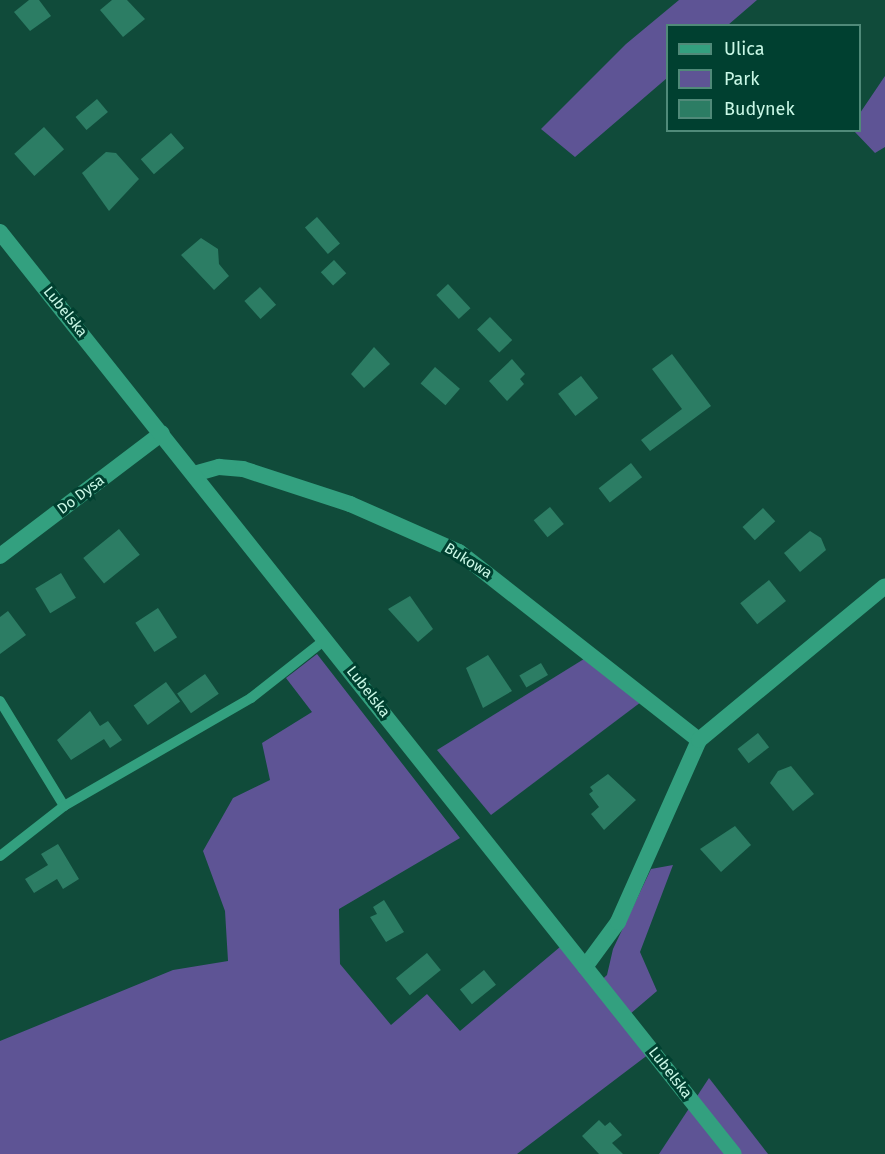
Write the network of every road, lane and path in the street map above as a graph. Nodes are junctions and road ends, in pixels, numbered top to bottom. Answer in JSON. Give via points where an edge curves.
{"nodes":[{"id":1,"x":0,"y":232,"type":"edge"},
{"id":2,"x":162,"y":434,"type":"junction"},
{"id":3,"x":194,"y":474,"type":"junction"},
{"id":4,"x":0,"y":556,"type":"edge"},
{"id":5,"x":885,"y":585,"type":"edge"},
{"id":6,"x":326,"y":639,"type":"junction"},
{"id":7,"x":0,"y":702,"type":"edge"},
{"id":8,"x":699,"y":740,"type":"junction"},
{"id":9,"x":64,"y":806,"type":"junction"},
{"id":10,"x":0,"y":856,"type":"edge"},
{"id":11,"x":585,"y":967,"type":"junction"},
{"id":12,"x":734,"y":1154,"type":"edge"}],
"edges":[{"from":1,"to":2,"type":"street","name":"Lubelska"},
{"from":2,"to":3,"type":"street","name":"Lubelska"},
{"from":2,"to":4,"type":"street","name":"Do Dysa"},
{"from":3,"to":6,"type":"street","name":"Lubelska"},
{"from":3,"to":8,"type":"street","name":"Bukowa","via":[[219,467],[243,469],[350,504],[459,552]]},
{"from":5,"to":8,"type":"street"},
{"from":6,"to":9,"type":"lane","via":[[251,698]]},
{"from":6,"to":11,"type":"street","name":"Lubelska"},
{"from":7,"to":9,"type":"lane"},
{"from":8,"to":11,"type":"street","via":[[618,922]]},
{"from":9,"to":10,"type":"lane"},
{"from":11,"to":12,"type":"street","name":"Lubelska"}]}
